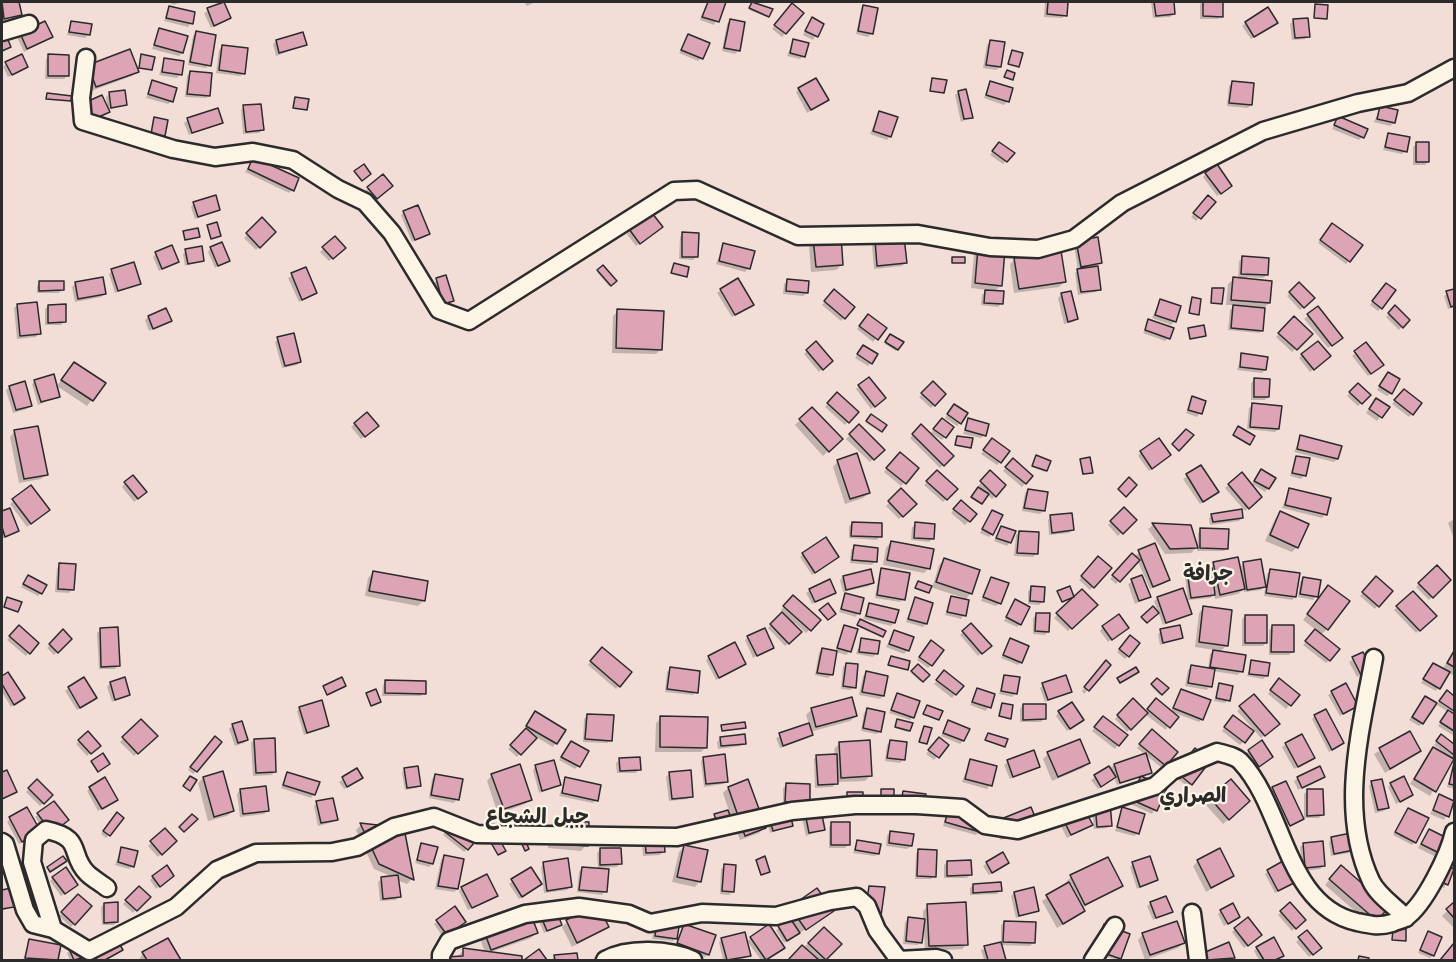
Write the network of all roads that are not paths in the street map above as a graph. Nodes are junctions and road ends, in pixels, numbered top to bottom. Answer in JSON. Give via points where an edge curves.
{"nodes":[{"id":1,"x":29,"y":24,"type":"dead end"},
{"id":2,"x":2,"y":32,"type":"edge"},
{"id":3,"x":86,"y":58,"type":"dead end"},
{"id":4,"x":1455,"y":68,"type":"edge"},
{"id":5,"x":1374,"y":658,"type":"dead end"},
{"id":6,"x":1455,"y":832,"type":"edge"},
{"id":7,"x":2,"y":842,"type":"edge"},
{"id":8,"x":107,"y":888,"type":"dead end"},
{"id":9,"x":1192,"y":913,"type":"dead end"},
{"id":10,"x":1406,"y":918,"type":"junction"},
{"id":11,"x":1115,"y":927,"type":"dead end"},
{"id":12,"x":53,"y":929,"type":"junction"},
{"id":13,"x":441,"y":960,"type":"edge"},
{"id":14,"x":605,"y":960,"type":"edge"},
{"id":15,"x":693,"y":960,"type":"edge"},
{"id":16,"x":898,"y":960,"type":"edge"},
{"id":17,"x":943,"y":960,"type":"edge"},
{"id":18,"x":1093,"y":960,"type":"edge"},
{"id":19,"x":1198,"y":960,"type":"edge"}],
"edges":[{"from":1,"to":2,"type":"street"},
{"from":3,"to":4,"type":"street","via":[[81,98],[83,121],[173,149],[215,157],[253,152],[293,159],[365,202],[392,233],[439,310],[469,321],[674,192],[697,190],[798,236],[918,234],[990,247],[1038,249],[1074,239],[1122,203],[1263,131],[1358,103],[1408,93]]},
{"from":5,"to":10,"type":"street","via":[[1354,765],[1356,824],[1371,881]]},
{"from":6,"to":10,"type":"street","via":[[1450,849],[1423,897]]},
{"from":7,"to":12,"type":"street","via":[[33,924]]},
{"from":8,"to":12,"type":"street","via":[[85,872],[68,839],[46,830],[34,840],[32,862]]},
{"from":9,"to":19,"type":"street"},
{"from":10,"to":12,"type":"street","via":[[1380,927],[1341,919],[1310,893],[1289,855],[1263,790],[1240,759],[1217,752],[1172,771],[1155,786],[1018,830],[985,825],[962,808],[917,805],[792,811],[677,837],[477,834],[434,817],[394,827],[357,847],[332,852],[256,853],[217,870],[176,907],[89,951]]},
{"from":11,"to":18,"type":"street"},
{"from":13,"to":16,"type":"street","via":[[449,941],[525,914],[579,907],[629,914],[650,922],[702,913],[776,916],[857,897],[867,906],[877,930]]},
{"from":14,"to":15,"type":"street","via":[[636,951]]},
{"from":16,"to":17,"type":"street"}]}
